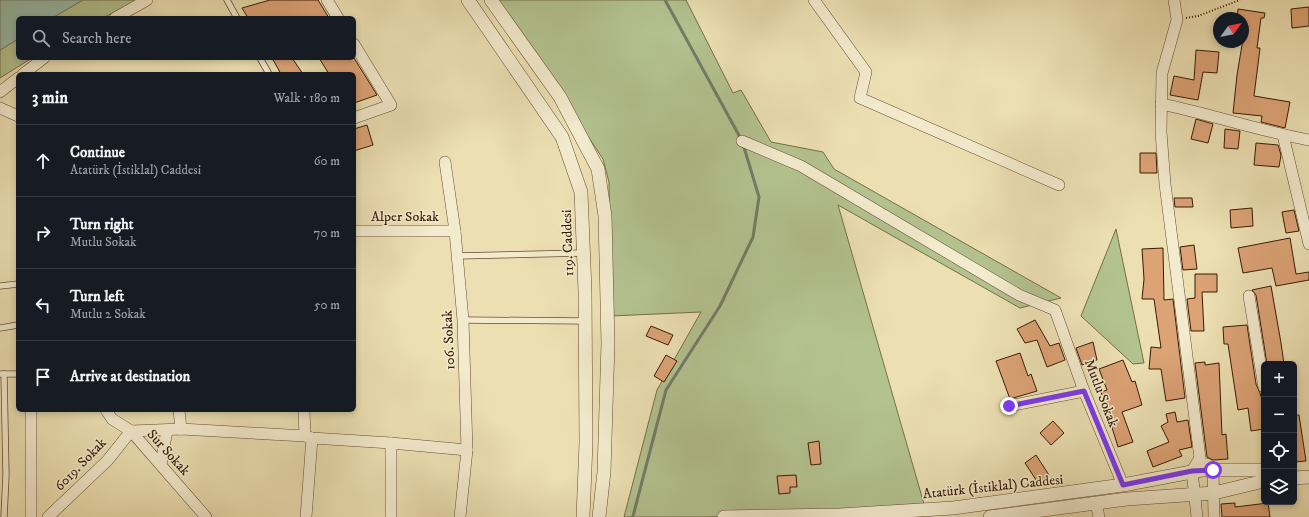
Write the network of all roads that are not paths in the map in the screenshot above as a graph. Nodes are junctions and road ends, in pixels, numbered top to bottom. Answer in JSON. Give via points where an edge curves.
{"nodes":[{"id":1,"x":147,"y":0,"type":"edge"},
{"id":2,"x":226,"y":0,"type":"edge"},
{"id":3,"x":327,"y":0,"type":"edge"},
{"id":4,"x":468,"y":0,"type":"edge"},
{"id":5,"x":491,"y":0,"type":"edge"},
{"id":6,"x":814,"y":0,"type":"edge"},
{"id":7,"x":1174,"y":0,"type":"edge"},
{"id":8,"x":119,"y":16,"type":"edge"},
{"id":9,"x":236,"y":16,"type":"edge"},
{"id":10,"x":337,"y":16,"type":"edge"},
{"id":11,"x":356,"y":47,"type":"edge"},
{"id":12,"x":41,"y":60,"type":"edge"},
{"id":13,"x":42,"y":60,"type":"edge"},
{"id":14,"x":261,"y":60,"type":"edge"},
{"id":15,"x":26,"y":72,"type":"edge"},
{"id":16,"x":40,"y":72,"type":"edge"},
{"id":17,"x":268,"y":72,"type":"edge"},
{"id":18,"x":16,"y":80,"type":"edge"},
{"id":19,"x":0,"y":92,"type":"edge"},
{"id":20,"x":1161,"y":104,"type":"junction"},
{"id":21,"x":0,"y":108,"type":"edge"},
{"id":22,"x":16,"y":115,"type":"edge"},
{"id":23,"x":356,"y":117,"type":"edge"},
{"id":24,"x":1284,"y":135,"type":"junction"},
{"id":25,"x":1309,"y":140,"type":"edge"},
{"id":26,"x":742,"y":142,"type":"dead end"},
{"id":27,"x":445,"y":162,"type":"dead end"},
{"id":28,"x":1059,"y":185,"type":"dead end"},
{"id":29,"x":356,"y":231,"type":"edge"},
{"id":30,"x":455,"y":231,"type":"junction"},
{"id":31,"x":1309,"y":244,"type":"edge"},
{"id":32,"x":584,"y":253,"type":"junction"},
{"id":33,"x":457,"y":256,"type":"junction"},
{"id":34,"x":16,"y":284,"type":"edge"},
{"id":35,"x":0,"y":286,"type":"edge"},
{"id":36,"x":1249,"y":296,"type":"dead end"},
{"id":37,"x":463,"y":320,"type":"junction"},
{"id":38,"x":585,"y":321,"type":"junction"},
{"id":39,"x":16,"y":325,"type":"edge"},
{"id":40,"x":0,"y":328,"type":"edge"},
{"id":41,"x":1261,"y":369,"type":"edge"},
{"id":42,"x":2,"y":374,"type":"edge"},
{"id":43,"x":16,"y":374,"type":"edge"},
{"id":44,"x":1084,"y":391,"type":"junction"},
{"id":45,"x":2,"y":404,"type":"edge"},
{"id":46,"x":1009,"y":406,"type":"dead end"},
{"id":47,"x":32,"y":412,"type":"edge"},
{"id":48,"x":107,"y":412,"type":"edge"},
{"id":49,"x":180,"y":412,"type":"edge"},
{"id":50,"x":304,"y":412,"type":"edge"},
{"id":51,"x":181,"y":429,"type":"junction"},
{"id":52,"x":167,"y":430,"type":"junction"},
{"id":53,"x":131,"y":431,"type":"junction"},
{"id":54,"x":308,"y":437,"type":"junction"},
{"id":55,"x":392,"y":443,"type":"junction"},
{"id":56,"x":467,"y":450,"type":"junction"},
{"id":57,"x":1200,"y":458,"type":"junction"},
{"id":58,"x":160,"y":464,"type":"junction"},
{"id":59,"x":1309,"y":468,"type":"edge"},
{"id":60,"x":1297,"y":469,"type":"edge"},
{"id":61,"x":1213,"y":470,"type":"junction"},
{"id":62,"x":1261,"y":470,"type":"edge"},
{"id":63,"x":1192,"y":471,"type":"junction"},
{"id":64,"x":1309,"y":477,"type":"edge"},
{"id":65,"x":1297,"y":478,"type":"edge"},
{"id":66,"x":1261,"y":482,"type":"edge"},
{"id":67,"x":1123,"y":485,"type":"junction"},
{"id":68,"x":1214,"y":493,"type":"junction"},
{"id":69,"x":1194,"y":494,"type":"junction"},
{"id":70,"x":1096,"y":504,"type":"junction"},
{"id":71,"x":4,"y":517,"type":"edge"},
{"id":72,"x":31,"y":517,"type":"edge"},
{"id":73,"x":48,"y":517,"type":"edge"},
{"id":74,"x":206,"y":517,"type":"edge"},
{"id":75,"x":306,"y":517,"type":"edge"},
{"id":76,"x":391,"y":517,"type":"edge"},
{"id":77,"x":460,"y":517,"type":"edge"},
{"id":78,"x":583,"y":517,"type":"edge"},
{"id":79,"x":599,"y":517,"type":"edge"},
{"id":80,"x":724,"y":517,"type":"edge"},
{"id":81,"x":990,"y":517,"type":"edge"},
{"id":82,"x":1099,"y":517,"type":"edge"},
{"id":83,"x":1197,"y":517,"type":"edge"},
{"id":84,"x":1214,"y":517,"type":"edge"}],
"edges":[{"from":1,"to":8,"type":"street"},
{"from":2,"to":9,"type":"lane"},
{"from":3,"to":10,"type":"street"},
{"from":4,"to":32,"type":"street","name":"119. Caddesi","via":[[562,137],[581,192]]},
{"from":5,"to":79,"type":"street","via":[[560,97],[598,169],[605,216],[608,343],[604,472]]},
{"from":6,"to":28,"type":"street","via":[[866,72],[860,98]]},
{"from":7,"to":20,"type":"street","via":[[1177,20],[1162,74]]},
{"from":11,"to":23,"type":"street","via":[[391,104]]},
{"from":12,"to":15,"type":"street"},
{"from":13,"to":16,"type":"street"},
{"from":14,"to":17,"type":"lane"},
{"from":18,"to":19,"type":"street"},
{"from":20,"to":24,"type":"street","via":[[1206,113]]},
{"from":20,"to":57,"type":"street","via":[[1165,184]]},
{"from":21,"to":22,"type":"street"},
{"from":24,"to":25,"type":"street"},
{"from":24,"to":31,"type":"street"},
{"from":26,"to":44,"type":"street","name":"Mutlu Sokak","via":[[801,166],[1019,295],[1055,310]]},
{"from":27,"to":30,"type":"street","name":"106. Sokak"},
{"from":29,"to":30,"type":"street","name":"Alper Sokak"},
{"from":30,"to":33,"type":"street","name":"106. Sokak"},
{"from":32,"to":33,"type":"lane"},
{"from":32,"to":38,"type":"street","name":"119. Caddesi"},
{"from":33,"to":37,"type":"street","name":"106. Sokak"},
{"from":34,"to":35,"type":"lane"},
{"from":36,"to":41,"type":"street"},
{"from":37,"to":38,"type":"lane"},
{"from":37,"to":56,"type":"street","name":"106. Sokak"},
{"from":38,"to":78,"type":"street","name":"119. Caddesi","via":[[586,443]]},
{"from":39,"to":40,"type":"lane"},
{"from":42,"to":43,"type":"lane"},
{"from":42,"to":45,"type":"lane"},
{"from":44,"to":46,"type":"street"},
{"from":44,"to":67,"type":"street","name":"Mutlu Sokak"},
{"from":45,"to":71,"type":"lane"},
{"from":47,"to":72,"type":"street"},
{"from":48,"to":53,"type":"street","name":"Sur Sokak","via":[[112,419]]},
{"from":49,"to":51,"type":"street"},
{"from":50,"to":54,"type":"street"},
{"from":51,"to":52,"type":"street"},
{"from":51,"to":54,"type":"street"},
{"from":52,"to":53,"type":"street"},
{"from":52,"to":58,"type":"street"},
{"from":53,"to":58,"type":"street","name":"Sur Sokak"},
{"from":53,"to":73,"type":"street","name":"6019. Sokak","via":[[107,461]]},
{"from":54,"to":55,"type":"street"},
{"from":54,"to":75,"type":"street"},
{"from":55,"to":56,"type":"street"},
{"from":55,"to":76,"type":"street"},
{"from":56,"to":77,"type":"street","name":"106. Sokak"},
{"from":57,"to":61,"type":"street"},
{"from":57,"to":63,"type":"street"},
{"from":58,"to":74,"type":"street","name":"Sur Sokak"},
{"from":59,"to":60,"type":"street"},
{"from":61,"to":62,"type":"street","name":"Atatürk (İstiklal) Caddesi"},
{"from":61,"to":63,"type":"street","name":"Atatürk (İstiklal) Caddesi"},
{"from":61,"to":68,"type":"street"},
{"from":63,"to":67,"type":"street","name":"Atatürk (İstiklal) Caddesi"},
{"from":63,"to":69,"type":"street"},
{"from":64,"to":65,"type":"street"},
{"from":66,"to":68,"type":"street","name":"Atatürk (İstiklal) Caddesi"},
{"from":67,"to":80,"type":"street","name":"Atatürk (İstiklal) Caddesi","via":[[953,508],[840,515]]},
{"from":68,"to":69,"type":"street","name":"Atatürk (İstiklal) Caddesi"},
{"from":68,"to":84,"type":"street"},
{"from":69,"to":70,"type":"street","name":"Atatürk (İstiklal) Caddesi"},
{"from":69,"to":83,"type":"street"},
{"from":70,"to":81,"type":"street","name":"Atatürk (İstiklal) Caddesi"},
{"from":70,"to":82,"type":"street"}]}
